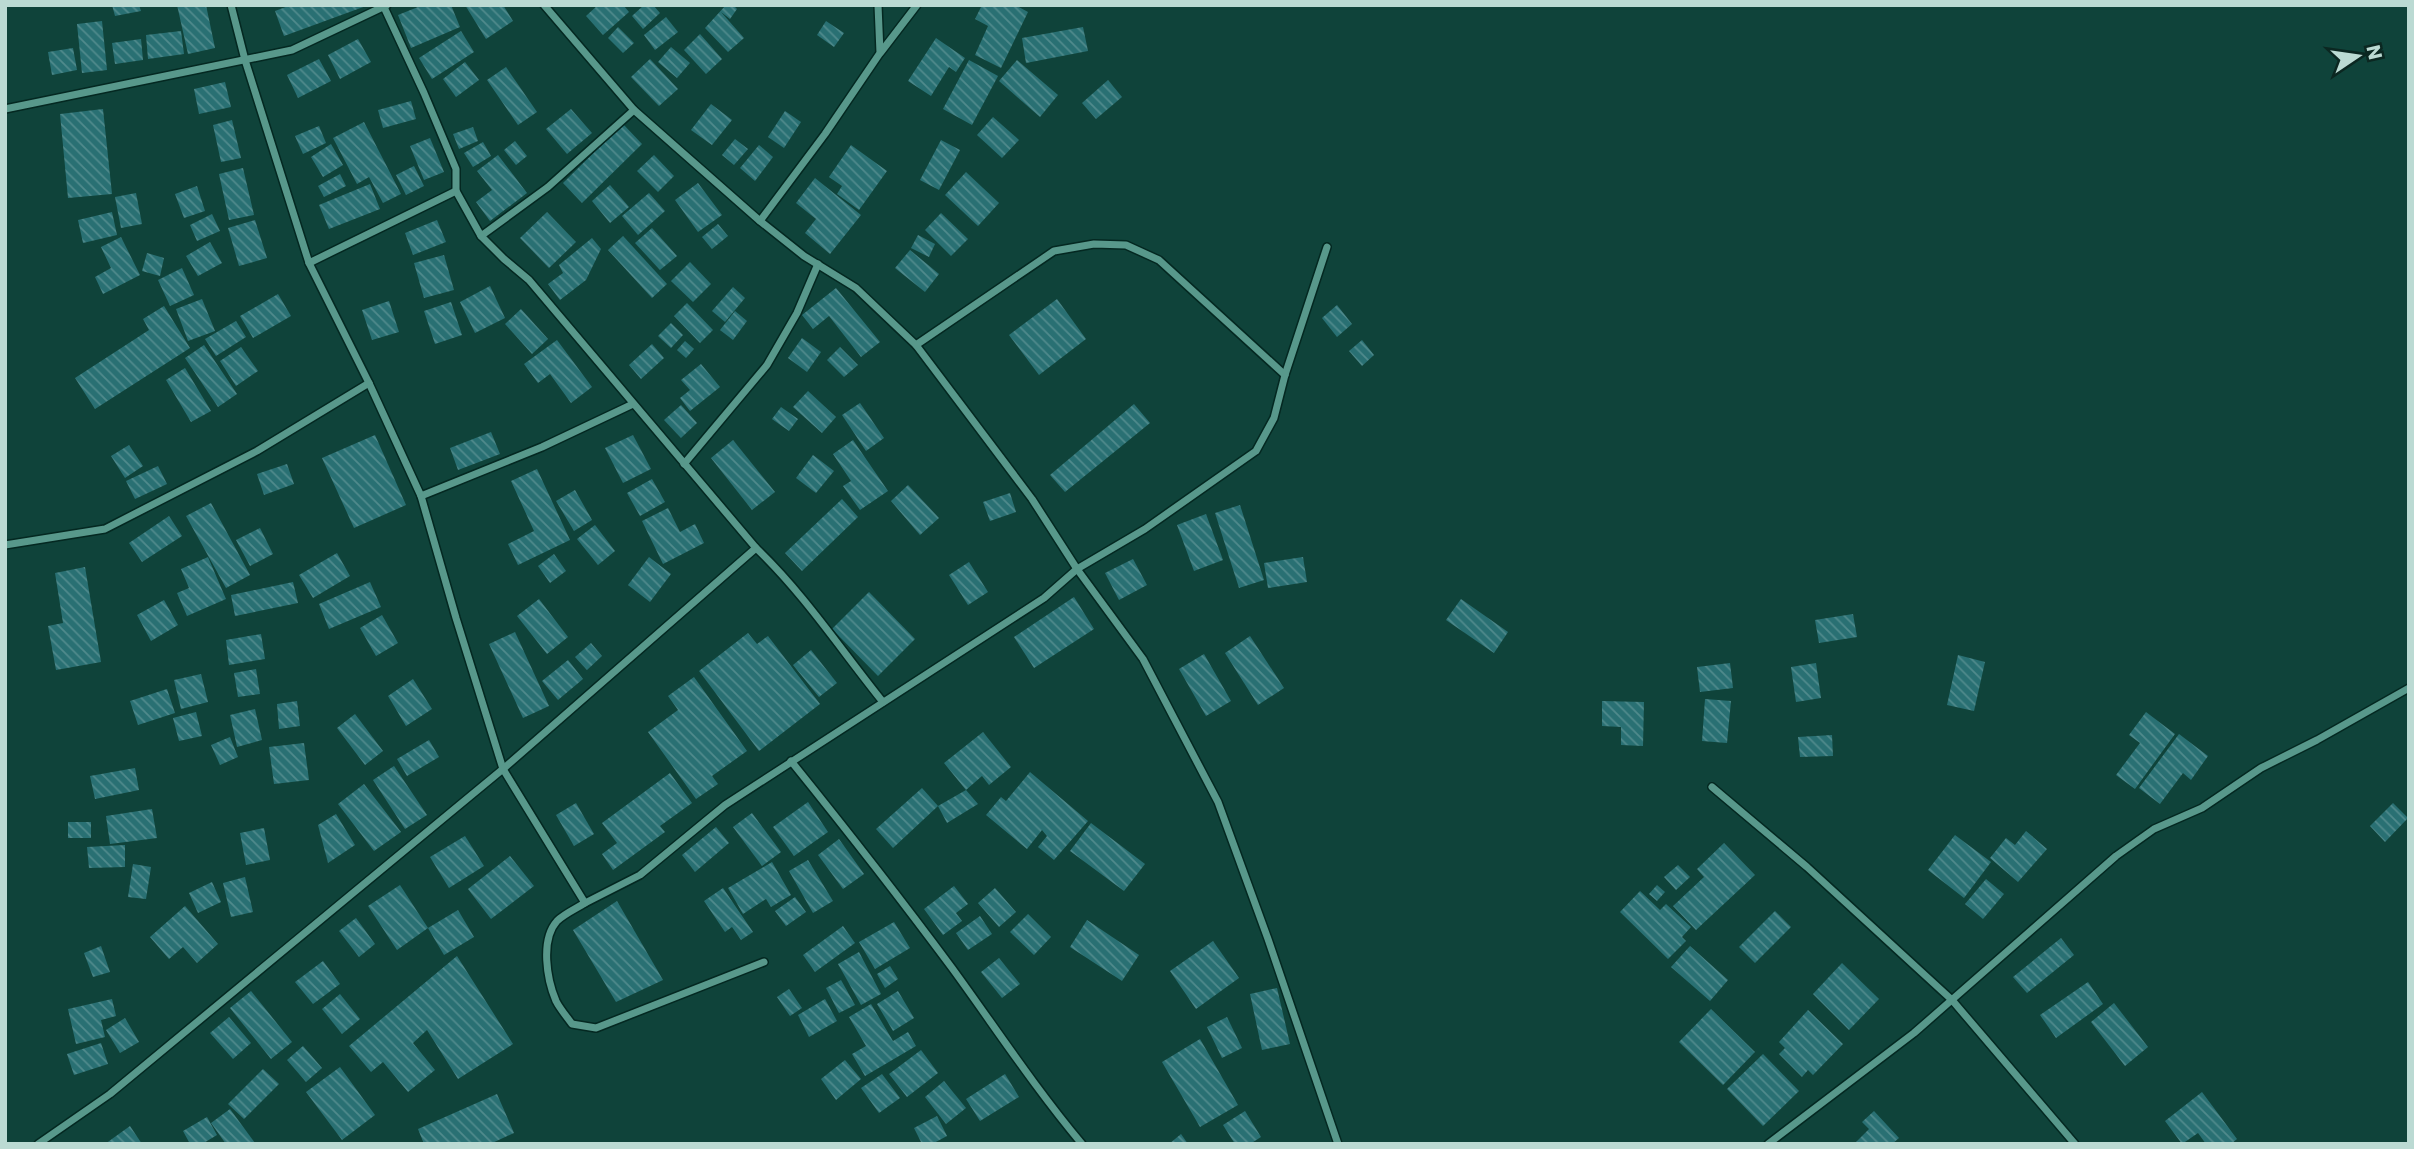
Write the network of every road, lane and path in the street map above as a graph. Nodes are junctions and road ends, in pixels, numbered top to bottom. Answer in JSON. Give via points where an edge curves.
{"nodes":[{"id":1,"x":232,"y":5,"type":"edge"},
{"id":2,"x":544,"y":5,"type":"edge"},
{"id":3,"x":878,"y":5,"type":"edge"},
{"id":4,"x":917,"y":5,"type":"edge"},
{"id":5,"x":385,"y":6,"type":"edge"},
{"id":6,"x":880,"y":53,"type":"junction"},
{"id":7,"x":245,"y":60,"type":"junction"},
{"id":8,"x":5,"y":109,"type":"edge"},
{"id":9,"x":634,"y":110,"type":"junction"},
{"id":10,"x":456,"y":191,"type":"junction"},
{"id":11,"x":760,"y":221,"type":"junction"},
{"id":12,"x":481,"y":236,"type":"junction"},
{"id":13,"x":1327,"y":247,"type":"dead end"},
{"id":14,"x":309,"y":263,"type":"junction"},
{"id":15,"x":818,"y":264,"type":"junction"},
{"id":16,"x":916,"y":345,"type":"junction"},
{"id":17,"x":1285,"y":375,"type":"junction"},
{"id":18,"x":369,"y":383,"type":"junction"},
{"id":19,"x":633,"y":404,"type":"junction"},
{"id":20,"x":684,"y":464,"type":"junction"},
{"id":21,"x":421,"y":496,"type":"junction"},
{"id":22,"x":5,"y":545,"type":"edge"},
{"id":23,"x":756,"y":548,"type":"junction"},
{"id":24,"x":1077,"y":569,"type":"junction"},
{"id":25,"x":2409,"y":688,"type":"edge"},
{"id":26,"x":883,"y":702,"type":"junction"},
{"id":27,"x":792,"y":761,"type":"junction"},
{"id":28,"x":503,"y":769,"type":"junction"},
{"id":29,"x":1712,"y":786,"type":"dead end"},
{"id":30,"x":585,"y":903,"type":"junction"},
{"id":31,"x":764,"y":962,"type":"dead end"},
{"id":32,"x":1952,"y":1000,"type":"junction"},
{"id":33,"x":38,"y":1144,"type":"edge"},
{"id":34,"x":1082,"y":1144,"type":"edge"},
{"id":35,"x":1338,"y":1144,"type":"edge"},
{"id":36,"x":1768,"y":1144,"type":"edge"},
{"id":37,"x":2075,"y":1144,"type":"edge"}],
"edges":[{"from":1,"to":7,"type":"street"},
{"from":2,"to":9,"type":"street"},
{"from":3,"to":6,"type":"street"},
{"from":4,"to":6,"type":"street"},
{"from":5,"to":7,"type":"street","via":[[292,50]]},
{"from":5,"to":10,"type":"street","via":[[456,169]]},
{"from":6,"to":11,"type":"street"},
{"from":7,"to":8,"type":"street"},
{"from":7,"to":14,"type":"street"},
{"from":9,"to":11,"type":"street"},
{"from":9,"to":12,"type":"street","via":[[548,187]]},
{"from":10,"to":12,"type":"street"},
{"from":10,"to":14,"type":"street"},
{"from":11,"to":15,"type":"street"},
{"from":12,"to":19,"type":"street","via":[[529,280]]},
{"from":13,"to":17,"type":"street"},
{"from":14,"to":18,"type":"street"},
{"from":15,"to":16,"type":"street","via":[[856,288]]},
{"from":15,"to":20,"type":"street","via":[[767,365]]},
{"from":16,"to":17,"type":"street","via":[[1054,251],[1094,244],[1126,245],[1159,260]]},
{"from":16,"to":24,"type":"street","via":[[1032,499]]},
{"from":17,"to":24,"type":"street","via":[[1274,418],[1256,451]]},
{"from":18,"to":21,"type":"street"},
{"from":18,"to":22,"type":"street","via":[[257,451],[105,529]]},
{"from":19,"to":20,"type":"street"},
{"from":19,"to":21,"type":"street"},
{"from":20,"to":23,"type":"street"},
{"from":21,"to":28,"type":"street"},
{"from":23,"to":26,"type":"street","via":[[815,613]]},
{"from":23,"to":28,"type":"street"},
{"from":24,"to":26,"type":"street","via":[[1044,598]]},
{"from":24,"to":35,"type":"street","via":[[1143,659],[1218,802]]},
{"from":25,"to":32,"type":"street","via":[[2261,768],[2202,808],[2154,829],[2116,856]]},
{"from":26,"to":27,"type":"street"},
{"from":27,"to":30,"type":"street","via":[[725,805],[640,875]]},
{"from":27,"to":34,"type":"street"},
{"from":28,"to":30,"type":"street"},
{"from":28,"to":33,"type":"street","via":[[110,1094]]},
{"from":29,"to":32,"type":"street"},
{"from":30,"to":31,"type":"street","via":[[557,921],[548,947],[547,971],[556,1002],[577,1026],[596,1028]]},
{"from":32,"to":36,"type":"street"},
{"from":32,"to":37,"type":"street"}]}
